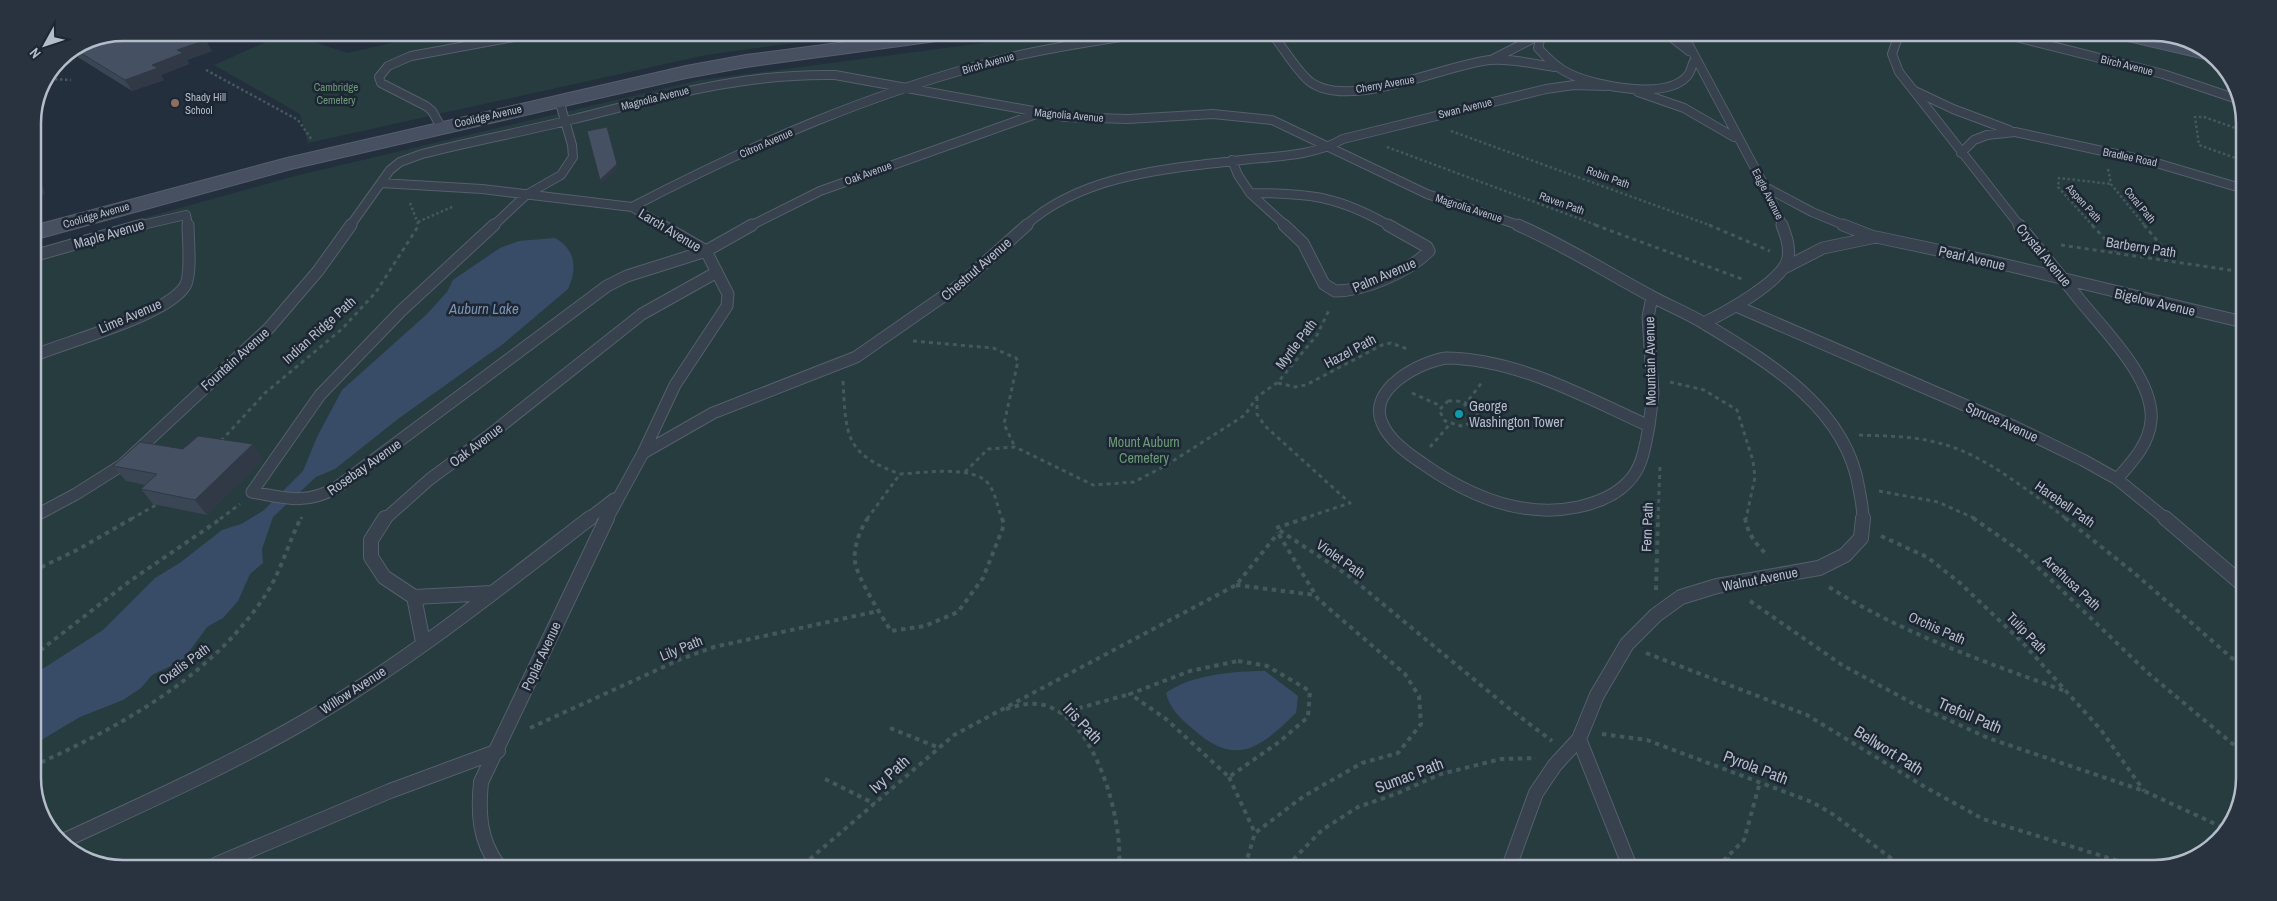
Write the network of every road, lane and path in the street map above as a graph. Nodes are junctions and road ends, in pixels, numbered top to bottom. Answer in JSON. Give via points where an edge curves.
{"nodes":[{"id":1,"x":496,"y":41,"type":"edge"},
{"id":2,"x":874,"y":41,"type":"edge"},
{"id":3,"x":1095,"y":41,"type":"edge"},
{"id":4,"x":1278,"y":41,"type":"edge"},
{"id":5,"x":1529,"y":41,"type":"edge"},
{"id":6,"x":1539,"y":41,"type":"edge"},
{"id":7,"x":1677,"y":41,"type":"edge"},
{"id":8,"x":1686,"y":41,"type":"edge"},
{"id":9,"x":1896,"y":41,"type":"edge"},
{"id":10,"x":2032,"y":41,"type":"edge"},
{"id":11,"x":2150,"y":41,"type":"edge"},
{"id":12,"x":2188,"y":49,"type":"edge"},
{"id":13,"x":1693,"y":58,"type":"junction"},
{"id":14,"x":1489,"y":60,"type":"junction"},
{"id":15,"x":1554,"y":67,"type":"junction"},
{"id":16,"x":206,"y":70,"type":"dead end"},
{"id":17,"x":54,"y":79,"type":"edge"},
{"id":18,"x":71,"y":80,"type":"dead end"},
{"id":19,"x":1605,"y":86,"type":"junction"},
{"id":20,"x":1626,"y":88,"type":"junction"},
{"id":21,"x":904,"y":89,"type":"junction"},
{"id":22,"x":1914,"y":91,"type":"junction"},
{"id":23,"x":2232,"y":97,"type":"edge"},
{"id":24,"x":559,"y":100,"type":"junction"},
{"id":25,"x":1039,"y":113,"type":"junction"},
{"id":26,"x":1418,"y":120,"type":"junction"},
{"id":27,"x":566,"y":121,"type":"junction"},
{"id":28,"x":441,"y":127,"type":"junction"},
{"id":29,"x":2236,"y":128,"type":"edge"},
{"id":30,"x":2015,"y":132,"type":"junction"},
{"id":31,"x":1357,"y":135,"type":"junction"},
{"id":32,"x":1738,"y":139,"type":"junction"},
{"id":33,"x":314,"y":142,"type":"dead end"},
{"id":34,"x":1329,"y":147,"type":"junction"},
{"id":35,"x":2106,"y":152,"type":"junction"},
{"id":36,"x":1961,"y":153,"type":"junction"},
{"id":37,"x":2236,"y":157,"type":"edge"},
{"id":38,"x":1232,"y":160,"type":"junction"},
{"id":39,"x":400,"y":162,"type":"joint"},
{"id":40,"x":381,"y":183,"type":"junction"},
{"id":41,"x":2111,"y":184,"type":"junction"},
{"id":42,"x":401,"y":185,"type":"junction"},
{"id":43,"x":2236,"y":186,"type":"edge"},
{"id":44,"x":1767,"y":188,"type":"junction"},
{"id":45,"x":1249,"y":193,"type":"junction"},
{"id":46,"x":526,"y":196,"type":"junction"},
{"id":47,"x":632,"y":207,"type":"junction"},
{"id":48,"x":186,"y":215,"type":"joint"},
{"id":49,"x":41,"y":231,"type":"edge"},
{"id":50,"x":1876,"y":237,"type":"junction"},
{"id":51,"x":2035,"y":243,"type":"junction"},
{"id":52,"x":706,"y":251,"type":"junction"},
{"id":53,"x":41,"y":254,"type":"edge"},
{"id":54,"x":2118,"y":254,"type":"junction"},
{"id":55,"x":1789,"y":259,"type":"junction"},
{"id":56,"x":2176,"y":262,"type":"junction"},
{"id":57,"x":1784,"y":268,"type":"junction"},
{"id":58,"x":2236,"y":271,"type":"edge"},
{"id":59,"x":718,"y":272,"type":"junction"},
{"id":60,"x":2066,"y":281,"type":"junction"},
{"id":61,"x":1762,"y":286,"type":"junction"},
{"id":62,"x":1335,"y":291,"type":"junction"},
{"id":63,"x":1652,"y":297,"type":"junction"},
{"id":64,"x":1736,"y":306,"type":"junction"},
{"id":65,"x":2236,"y":320,"type":"edge"},
{"id":66,"x":1704,"y":323,"type":"junction"},
{"id":67,"x":884,"y":340,"type":"junction"},
{"id":68,"x":41,"y":353,"type":"edge"},
{"id":69,"x":1430,"y":362,"type":"junction"},
{"id":70,"x":842,"y":363,"type":"junction"},
{"id":71,"x":1652,"y":380,"type":"junction"},
{"id":72,"x":1278,"y":382,"type":"junction"},
{"id":73,"x":1482,"y":383,"type":"dead end"},
{"id":74,"x":1257,"y":397,"type":"junction"},
{"id":75,"x":1421,"y":397,"type":"dead end"},
{"id":76,"x":1466,"y":405,"type":"junction"},
{"id":77,"x":1441,"y":406,"type":"junction"},
{"id":78,"x":1450,"y":424,"type":"junction"},
{"id":79,"x":1649,"y":426,"type":"junction"},
{"id":80,"x":1841,"y":436,"type":"junction"},
{"id":81,"x":217,"y":445,"type":"edge"},
{"id":82,"x":1431,"y":446,"type":"dead end"},
{"id":83,"x":1015,"y":447,"type":"junction"},
{"id":84,"x":643,"y":453,"type":"junction"},
{"id":85,"x":1644,"y":454,"type":"junction"},
{"id":86,"x":964,"y":472,"type":"junction"},
{"id":87,"x":900,"y":474,"type":"junction"},
{"id":88,"x":2117,"y":480,"type":"junction"},
{"id":89,"x":1859,"y":489,"type":"junction"},
{"id":90,"x":252,"y":492,"type":"junction"},
{"id":91,"x":618,"y":496,"type":"junction"},
{"id":92,"x":304,"y":501,"type":"junction"},
{"id":93,"x":156,"y":505,"type":"edge"},
{"id":94,"x":41,"y":513,"type":"edge"},
{"id":95,"x":1276,"y":528,"type":"junction"},
{"id":96,"x":1862,"y":530,"type":"junction"},
{"id":97,"x":1278,"y":533,"type":"junction"},
{"id":98,"x":41,"y":567,"type":"edge"},
{"id":99,"x":1806,"y":570,"type":"junction"},
{"id":100,"x":1786,"y":574,"type":"junction"},
{"id":101,"x":2236,"y":579,"type":"edge"},
{"id":102,"x":1236,"y":585,"type":"junction"},
{"id":103,"x":1727,"y":585,"type":"junction"},
{"id":104,"x":492,"y":593,"type":"junction"},
{"id":105,"x":1315,"y":595,"type":"junction"},
{"id":106,"x":414,"y":597,"type":"junction"},
{"id":107,"x":1673,"y":602,"type":"junction"},
{"id":108,"x":878,"y":611,"type":"junction"},
{"id":109,"x":423,"y":642,"type":"junction"},
{"id":110,"x":1627,"y":644,"type":"junction"},
{"id":111,"x":41,"y":650,"type":"edge"},
{"id":112,"x":2236,"y":662,"type":"edge"},
{"id":113,"x":2066,"y":691,"type":"junction"},
{"id":114,"x":1130,"y":694,"type":"junction"},
{"id":115,"x":999,"y":711,"type":"junction"},
{"id":116,"x":1061,"y":713,"type":"junction"},
{"id":117,"x":890,"y":728,"type":"dead end"},
{"id":118,"x":1581,"y":734,"type":"junction"},
{"id":119,"x":500,"y":746,"type":"junction"},
{"id":120,"x":938,"y":747,"type":"junction"},
{"id":121,"x":2236,"y":747,"type":"edge"},
{"id":122,"x":1564,"y":754,"type":"junction"},
{"id":123,"x":41,"y":762,"type":"edge"},
{"id":124,"x":1229,"y":777,"type":"junction"},
{"id":125,"x":825,"y":779,"type":"dead end"},
{"id":126,"x":1760,"y":782,"type":"junction"},
{"id":127,"x":2144,"y":791,"type":"junction"},
{"id":128,"x":875,"y":804,"type":"junction"},
{"id":129,"x":2220,"y":826,"type":"edge"},
{"id":130,"x":1255,"y":832,"type":"junction"},
{"id":131,"x":68,"y":838,"type":"edge"},
{"id":132,"x":1727,"y":858,"type":"edge"},
{"id":133,"x":226,"y":860,"type":"edge"},
{"id":134,"x":494,"y":860,"type":"edge"},
{"id":135,"x":809,"y":860,"type":"edge"},
{"id":136,"x":1119,"y":860,"type":"edge"},
{"id":137,"x":1247,"y":860,"type":"edge"},
{"id":138,"x":1293,"y":860,"type":"edge"},
{"id":139,"x":1512,"y":860,"type":"edge"},
{"id":140,"x":1627,"y":860,"type":"edge"},
{"id":141,"x":1893,"y":860,"type":"edge"},
{"id":142,"x":2117,"y":860,"type":"edge"}],
"edges":[{"from":1,"to":28,"type":"lane","via":[[411,56],[381,72],[379,78],[382,83],[426,106]]},
{"from":2,"to":24,"type":"street","name":"Coolidge Avenue","via":[[716,66]]},
{"from":3,"to":21,"type":"lane","name":"Birch Avenue","via":[[1038,50]]},
{"from":4,"to":14,"type":"lane","name":"Cherry Avenue","via":[[1309,81],[1330,90],[1381,87]]},
{"from":5,"to":14,"type":"lane","name":"Cherry Avenue"},
{"from":6,"to":15,"type":"lane","via":[[1542,56]]},
{"from":7,"to":13,"type":"lane"},
{"from":8,"to":13,"type":"lane","name":"Eagle Avenue"},
{"from":9,"to":22,"type":"lane","name":"Crystal Avenue","via":[[1891,53],[1893,62]]},
{"from":10,"to":23,"type":"lane","name":"Birch Avenue","via":[[2163,74]]},
{"from":11,"to":12,"type":"street"},
{"from":13,"to":20,"type":"lane","via":[[1694,67],[1675,83],[1652,88]]},
{"from":13,"to":32,"type":"lane","name":"Eagle Avenue"},
{"from":14,"to":15,"type":"lane","name":"Cherry Avenue"},
{"from":15,"to":19,"type":"lane","via":[[1576,78]]},
{"from":16,"to":33,"type":"path","via":[[298,120]]},
{"from":17,"to":18,"type":"path"},
{"from":19,"to":20,"type":"lane"},
{"from":19,"to":26,"type":"lane","name":"Swan Avenue","via":[[1553,88]]},
{"from":20,"to":32,"type":"lane","via":[[1684,108]]},
{"from":21,"to":25,"type":"lane","name":"Magnolia Avenue"},
{"from":21,"to":27,"type":"lane","name":"Magnolia Avenue","via":[[835,75],[774,74],[675,93]]},
{"from":21,"to":47,"type":"lane","name":"Citron Avenue","via":[[808,124],[678,182]]},
{"from":22,"to":30,"type":"lane","name":"Bradlee Road"},
{"from":22,"to":36,"type":"lane","name":"Crystal Avenue"},
{"from":24,"to":27,"type":"lane"},
{"from":24,"to":28,"type":"street","name":"Coolidge Avenue"},
{"from":25,"to":34,"type":"lane","name":"Magnolia Avenue","via":[[1101,119],[1213,114],[1247,116],[1272,120]]},
{"from":25,"to":52,"type":"lane","name":"Oak Avenue","via":[[820,191],[766,216]]},
{"from":26,"to":31,"type":"lane","name":"Swan Avenue"},
{"from":26,"to":55,"type":"path","name":"Robin Path","via":[[1689,216]]},
{"from":27,"to":39,"type":"lane","name":"Magnolia Avenue","via":[[466,142]]},
{"from":27,"to":46,"type":"lane","via":[[573,157],[561,175]]},
{"from":28,"to":49,"type":"street","name":"Coolidge Avenue","via":[[187,190]]},
{"from":29,"to":37,"type":"path","via":[[2195,117],[2199,145]]},
{"from":30,"to":35,"type":"lane","name":"Bradlee Road"},
{"from":30,"to":36,"type":"lane","name":"Bradlee Road","via":[[1986,135],[1974,140]]},
{"from":31,"to":34,"type":"lane","name":"Swan Avenue"},
{"from":31,"to":61,"type":"path","name":"Raven Path"},
{"from":32,"to":44,"type":"lane","name":"Eagle Avenue"},
{"from":34,"to":38,"type":"lane","name":"Chestnut Avenue","via":[[1307,153]]},
{"from":34,"to":63,"type":"lane","name":"Magnolia Avenue","via":[[1427,194],[1535,231]]},
{"from":35,"to":41,"type":"path","name":"Coral Path"},
{"from":35,"to":43,"type":"lane","name":"Bradlee Road","via":[[2193,172]]},
{"from":36,"to":51,"type":"lane","name":"Crystal Avenue"},
{"from":38,"to":45,"type":"lane","name":"Palm Avenue"},
{"from":38,"to":67,"type":"lane","name":"Chestnut Avenue","via":[[1110,181],[1064,200],[1036,216],[961,284]]},
{"from":39,"to":40,"type":"lane","name":"Fountain Avenue"},
{"from":40,"to":42,"type":"lane","name":"Larch Avenue"},
{"from":40,"to":94,"type":"lane","name":"Fountain Avenue","via":[[318,271],[269,328],[122,465]]},
{"from":41,"to":54,"type":"path","name":"Aspen Path","via":[[2059,178],[2058,187]]},
{"from":41,"to":56,"type":"path","name":"Coral Path"},
{"from":42,"to":46,"type":"lane","name":"Larch Avenue","via":[[482,189]]},
{"from":42,"to":81,"type":"path","name":"Indian Ridge Path","via":[[419,224],[376,292],[342,329],[265,393]]},
{"from":44,"to":50,"type":"lane","name":"Pearl Avenue","via":[[1812,212]]},
{"from":44,"to":55,"type":"lane","name":"Eagle Avenue","via":[[1786,230],[1791,252]]},
{"from":45,"to":62,"type":"lane","name":"Palm Avenue","via":[[1302,242],[1311,254],[1320,280]]},
{"from":45,"to":62,"type":"lane","name":"Palm Avenue","via":[[1325,196],[1427,247],[1425,257],[1414,264],[1360,286]]},
{"from":46,"to":47,"type":"lane","name":"Larch Avenue"},
{"from":46,"to":90,"type":"lane","via":[[401,311],[320,395]]},
{"from":47,"to":52,"type":"lane","name":"Larch Avenue"},
{"from":48,"to":53,"type":"lane","name":"Maple Avenue","via":[[161,219]]},
{"from":48,"to":68,"type":"lane","name":"Lime Avenue","via":[[187,273],[186,284],[179,292],[160,306]]},
{"from":50,"to":57,"type":"lane","name":"Pearl Avenue","via":[[1823,248]]},
{"from":50,"to":60,"type":"lane","name":"Pearl Avenue"},
{"from":51,"to":54,"type":"path","name":"Barberry Path"},
{"from":51,"to":60,"type":"lane","name":"Crystal Avenue"},
{"from":52,"to":59,"type":"lane","name":"Larch Avenue"},
{"from":52,"to":92,"type":"lane","name":"Rosebay Avenue","via":[[627,276],[607,286],[352,478],[324,496]]},
{"from":54,"to":56,"type":"path","name":"Barberry Path"},
{"from":55,"to":57,"type":"lane"},
{"from":56,"to":58,"type":"path","name":"Barberry Path"},
{"from":57,"to":61,"type":"lane"},
{"from":59,"to":84,"type":"lane","name":"Larch Avenue","via":[[728,294],[727,306],[675,385]]},
{"from":59,"to":106,"type":"lane","name":"Oak Avenue","via":[[642,314],[386,517],[371,540],[371,557],[384,577]]},
{"from":60,"to":65,"type":"lane","name":"Bigelow Avenue"},
{"from":60,"to":88,"type":"lane","name":"Crystal Avenue","via":[[2143,381],[2152,403],[2152,421],[2142,446]]},
{"from":61,"to":64,"type":"lane"},
{"from":62,"to":72,"type":"path","name":"Myrtle Path","via":[[1317,335]]},
{"from":63,"to":66,"type":"lane","name":"Magnolia Avenue"},
{"from":63,"to":71,"type":"lane","name":"Mountain Avenue","via":[[1648,317]]},
{"from":64,"to":66,"type":"lane"},
{"from":64,"to":88,"type":"lane","name":"Spruce Avenue","via":[[2013,426]]},
{"from":66,"to":80,"type":"lane","via":[[1806,394]]},
{"from":67,"to":70,"type":"lane","name":"Chestnut Avenue"},
{"from":67,"to":83,"type":"path","via":[[993,348],[1016,358],[1018,361],[1004,424]]},
{"from":69,"to":72,"type":"path","name":"Hazel Path","via":[[1407,348],[1391,343],[1372,349],[1306,385],[1295,387]]},
{"from":69,"to":79,"type":"lane","name":"Mountain Avenue","via":[[1447,358],[1495,364],[1574,392]]},
{"from":69,"to":85,"type":"lane","name":"Mountain Avenue","via":[[1409,372],[1387,392],[1380,408],[1381,422],[1394,440],[1418,461],[1479,496],[1522,509],[1557,510],[1591,504],[1612,495],[1626,484],[1637,471]]},
{"from":70,"to":84,"type":"lane","name":"Chestnut Avenue","via":[[713,413]]},
{"from":70,"to":87,"type":"path","via":[[846,429],[852,443],[880,467]]},
{"from":71,"to":79,"type":"lane","name":"Mountain Avenue"},
{"from":71,"to":100,"type":"path","via":[[1698,388],[1737,410],[1755,477],[1745,514],[1747,529],[1755,543]]},
{"from":72,"to":74,"type":"path","name":"Myrtle Path"},
{"from":73,"to":76,"type":"path"},
{"from":74,"to":83,"type":"path","name":"Myrtle Path","via":[[1245,415],[1134,482],[1093,485]]},
{"from":74,"to":95,"type":"path","via":[[1257,414],[1265,426],[1350,503]]},
{"from":75,"to":77,"type":"path"},
{"from":76,"to":77,"type":"path","via":[[1454,400]]},
{"from":76,"to":78,"type":"path","via":[[1477,412],[1475,422],[1461,426]]},
{"from":77,"to":78,"type":"path","via":[[1440,414]]},
{"from":78,"to":82,"type":"path"},
{"from":79,"to":85,"type":"lane","name":"Mountain Avenue"},
{"from":80,"to":89,"type":"lane","via":[[1857,475]]},
{"from":80,"to":112,"type":"path","name":"Harebell Path","via":[[1916,438],[1948,445],[1973,456],[2096,540]]},
{"from":83,"to":86,"type":"path","via":[[988,449]]},
{"from":84,"to":91,"type":"lane","name":"Poplar Avenue"},
{"from":85,"to":107,"type":"path","name":"Fern Path","via":[[1656,457],[1661,468],[1656,591]]},
{"from":86,"to":87,"type":"path"},
{"from":86,"to":108,"type":"path","via":[[979,474],[990,486],[1004,525],[982,578],[958,612],[925,626],[891,631]]},
{"from":87,"to":108,"type":"path","via":[[864,523],[856,546],[855,563]]},
{"from":88,"to":101,"type":"lane","name":"Spruce Avenue"},
{"from":89,"to":96,"type":"lane"},
{"from":89,"to":121,"type":"path","name":"Arethusa Path","via":[[1939,501],[1985,525],[2059,584],[2144,670]]},
{"from":90,"to":92,"type":"lane"},
{"from":90,"to":111,"type":"path","via":[[228,514],[130,581]]},
{"from":91,"to":104,"type":"lane","name":"Willow Avenue"},
{"from":91,"to":119,"type":"lane","name":"Poplar Avenue"},
{"from":92,"to":123,"type":"path","name":"Oxalis Path","via":[[269,588],[218,653],[102,731]]},
{"from":93,"to":98,"type":"path"},
{"from":95,"to":97,"type":"path"},
{"from":95,"to":122,"type":"path","name":"Violet Path","via":[[1349,576]]},
{"from":96,"to":99,"type":"lane","name":"Walnut Avenue","via":[[1861,538],[1845,556],[1819,568]]},
{"from":96,"to":113,"type":"path","name":"Tulip Path","via":[[1910,547],[1960,583],[2022,642]]},
{"from":97,"to":102,"type":"path"},
{"from":97,"to":105,"type":"path"},
{"from":99,"to":100,"type":"lane","name":"Walnut Avenue"},
{"from":99,"to":113,"type":"path","name":"Orchis Path","via":[[1834,590],[1884,617],[1997,668]]},
{"from":100,"to":103,"type":"lane","name":"Walnut Avenue"},
{"from":102,"to":105,"type":"path"},
{"from":102,"to":115,"type":"path"},
{"from":103,"to":107,"type":"lane","name":"Walnut Avenue"},
{"from":103,"to":127,"type":"path","name":"Trefoil Path","via":[[1842,665],[1914,704],[1988,738]]},
{"from":104,"to":106,"type":"lane"},
{"from":104,"to":109,"type":"lane","name":"Willow Avenue"},
{"from":105,"to":130,"type":"path","via":[[1405,674],[1420,696],[1421,724],[1398,753],[1362,763],[1304,796]]},
{"from":106,"to":109,"type":"lane"},
{"from":107,"to":110,"type":"lane","name":"Walnut Avenue"},
{"from":108,"to":119,"type":"path","name":"Lily Path","via":[[714,647],[681,659]]},
{"from":109,"to":131,"type":"lane","name":"Willow Avenue","via":[[335,703],[262,746]]},
{"from":110,"to":118,"type":"lane","name":"Walnut Avenue","via":[[1597,695]]},
{"from":110,"to":142,"type":"path","name":"Bellwort Path","via":[[1807,715],[1983,819]]},
{"from":113,"to":127,"type":"path","name":"Tulip Path","via":[[2101,730]]},
{"from":114,"to":116,"type":"path"},
{"from":114,"to":124,"type":"path","via":[[1166,719]]},
{"from":114,"to":124,"type":"path","via":[[1218,663],[1252,662],[1278,671],[1310,691],[1308,717],[1280,742]]},
{"from":115,"to":116,"type":"path","name":"Iris Path","via":[[1036,703]]},
{"from":115,"to":120,"type":"path","name":"Ivy Path","via":[[954,734]]},
{"from":116,"to":136,"type":"path","name":"Iris Path","via":[[1096,756],[1107,785],[1119,838]]},
{"from":117,"to":120,"type":"path"},
{"from":118,"to":122,"type":"lane","name":"Walnut Avenue"},
{"from":118,"to":126,"type":"path","name":"Pyrola Path","via":[[1648,740]]},
{"from":118,"to":140,"type":"lane"},
{"from":119,"to":133,"type":"lane"},
{"from":119,"to":134,"type":"lane","name":"Poplar Avenue","via":[[481,782],[479,799],[481,832]]},
{"from":120,"to":128,"type":"path","name":"Ivy Path"},
{"from":122,"to":138,"type":"path","name":"Sumac Path","via":[[1501,759],[1441,774],[1358,807],[1322,830]]},
{"from":122,"to":139,"type":"lane","name":"Walnut Avenue","via":[[1536,793]]},
{"from":124,"to":130,"type":"path"},
{"from":125,"to":128,"type":"path"},
{"from":126,"to":132,"type":"path","via":[[1744,840]]},
{"from":126,"to":141,"type":"path","name":"Pyrola Path","via":[[1812,802]]},
{"from":127,"to":129,"type":"path","name":"Trefoil Path"},
{"from":128,"to":135,"type":"path","name":"Ivy Path"},
{"from":130,"to":137,"type":"path"}]}
